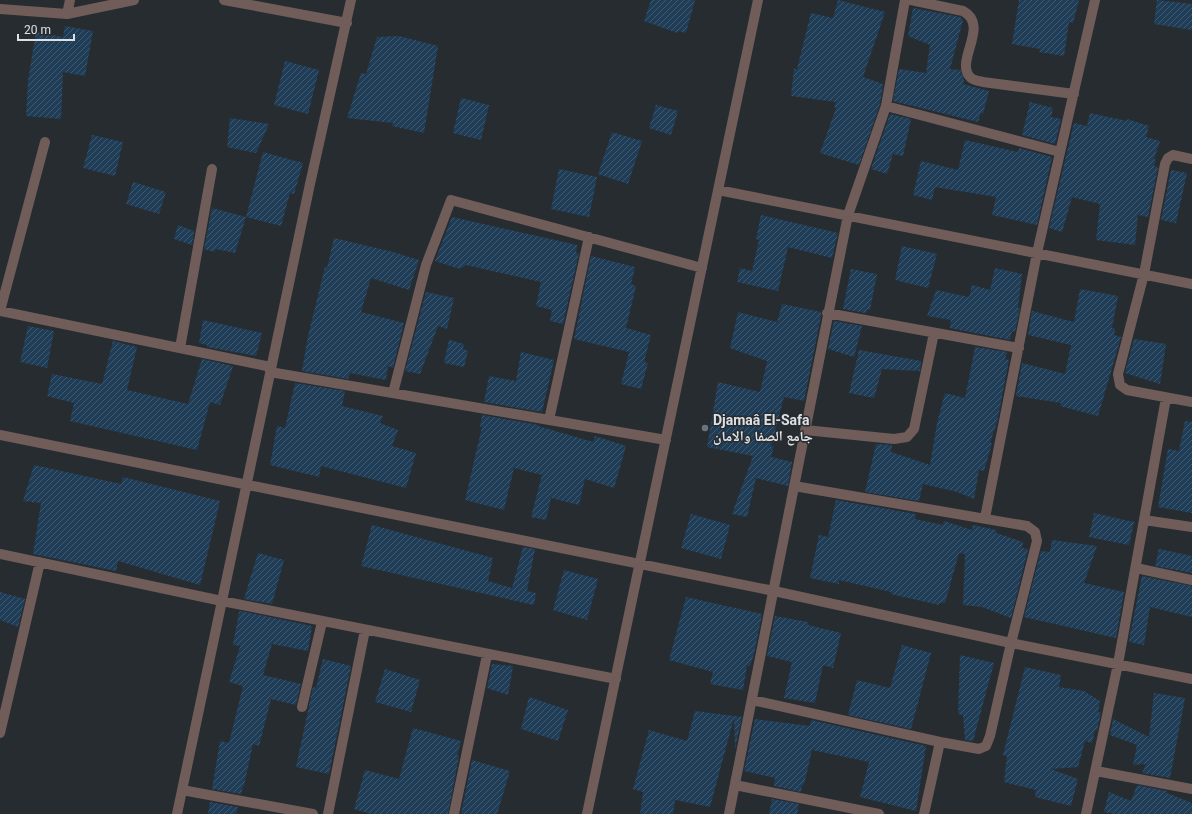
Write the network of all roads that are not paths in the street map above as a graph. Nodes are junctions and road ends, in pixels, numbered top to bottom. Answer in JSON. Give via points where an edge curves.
{"nodes":[{"id":1,"x":70,"y":0,"type":"edge"},
{"id":2,"x":134,"y":0,"type":"edge"},
{"id":3,"x":224,"y":0,"type":"edge"},
{"id":4,"x":351,"y":0,"type":"edge"},
{"id":5,"x":758,"y":0,"type":"edge"},
{"id":6,"x":905,"y":0,"type":"edge"},
{"id":7,"x":911,"y":0,"type":"edge"},
{"id":8,"x":1095,"y":0,"type":"edge"},
{"id":9,"x":0,"y":9,"type":"edge"},
{"id":10,"x":67,"y":14,"type":"junction"},
{"id":11,"x":347,"y":23,"type":"junction"},
{"id":12,"x":1074,"y":94,"type":"junction"},
{"id":13,"x":886,"y":106,"type":"junction"},
{"id":14,"x":45,"y":142,"type":"dead end"},
{"id":15,"x":1060,"y":152,"type":"junction"},
{"id":16,"x":1192,"y":159,"type":"edge"},
{"id":17,"x":212,"y":169,"type":"dead end"},
{"id":18,"x":718,"y":190,"type":"junction"},
{"id":19,"x":848,"y":215,"type":"junction"},
{"id":20,"x":589,"y":237,"type":"junction"},
{"id":21,"x":1037,"y":253,"type":"junction"},
{"id":22,"x":702,"y":268,"type":"junction"},
{"id":23,"x":1144,"y":274,"type":"junction"},
{"id":24,"x":1192,"y":284,"type":"edge"},
{"id":25,"x":0,"y":311,"type":"edge"},
{"id":26,"x":827,"y":313,"type":"junction"},
{"id":27,"x":934,"y":333,"type":"junction"},
{"id":28,"x":180,"y":348,"type":"junction"},
{"id":29,"x":1019,"y":348,"type":"junction"},
{"id":30,"x":271,"y":370,"type":"junction"},
{"id":31,"x":393,"y":393,"type":"junction"},
{"id":32,"x":1166,"y":398,"type":"junction"},
{"id":33,"x":1192,"y":402,"type":"edge"},
{"id":34,"x":549,"y":420,"type":"junction"},
{"id":35,"x":805,"y":430,"type":"junction"},
{"id":36,"x":0,"y":435,"type":"edge"},
{"id":37,"x":666,"y":440,"type":"junction"},
{"id":38,"x":246,"y":484,"type":"junction"},
{"id":39,"x":794,"y":486,"type":"junction"},
{"id":40,"x":985,"y":518,"type":"junction"},
{"id":41,"x":1144,"y":520,"type":"junction"},
{"id":42,"x":1192,"y":527,"type":"edge"},
{"id":43,"x":0,"y":554,"type":"edge"},
{"id":44,"x":40,"y":562,"type":"junction"},
{"id":45,"x":640,"y":564,"type":"junction"},
{"id":46,"x":1136,"y":568,"type":"junction"},
{"id":47,"x":1192,"y":580,"type":"edge"},
{"id":48,"x":774,"y":591,"type":"junction"},
{"id":49,"x":222,"y":602,"type":"junction"},
{"id":50,"x":322,"y":622,"type":"junction"},
{"id":51,"x":365,"y":630,"type":"junction"},
{"id":52,"x":1011,"y":643,"type":"junction"},
{"id":53,"x":487,"y":655,"type":"junction"},
{"id":54,"x":1118,"y":664,"type":"junction"},
{"id":55,"x":616,"y":679,"type":"junction"},
{"id":56,"x":1192,"y":679,"type":"edge"},
{"id":57,"x":752,"y":700,"type":"junction"},
{"id":58,"x":302,"y":707,"type":"dead end"},
{"id":59,"x":0,"y":732,"type":"edge"},
{"id":60,"x":940,"y":742,"type":"junction"},
{"id":61,"x":1096,"y":771,"type":"junction"},
{"id":62,"x":735,"y":784,"type":"junction"},
{"id":63,"x":1192,"y":789,"type":"edge"},
{"id":64,"x":182,"y":790,"type":"junction"},
{"id":65,"x":177,"y":814,"type":"edge"},
{"id":66,"x":313,"y":814,"type":"edge"},
{"id":67,"x":328,"y":814,"type":"edge"},
{"id":68,"x":454,"y":814,"type":"edge"},
{"id":69,"x":587,"y":814,"type":"edge"},
{"id":70,"x":729,"y":814,"type":"edge"},
{"id":71,"x":879,"y":814,"type":"edge"},
{"id":72,"x":924,"y":814,"type":"edge"},
{"id":73,"x":1086,"y":814,"type":"edge"}],
"edges":[{"from":1,"to":10,"type":"street"},
{"from":2,"to":10,"type":"street"},
{"from":3,"to":11,"type":"street"},
{"from":4,"to":11,"type":"street"},
{"from":5,"to":18,"type":"street"},
{"from":6,"to":13,"type":"street"},
{"from":7,"to":12,"type":"street","via":[[968,14],[974,25],[966,72],[971,78],[982,82]]},
{"from":8,"to":12,"type":"street"},
{"from":9,"to":10,"type":"street"},
{"from":11,"to":30,"type":"street"},
{"from":12,"to":15,"type":"street"},
{"from":13,"to":15,"type":"street"},
{"from":13,"to":19,"type":"street"},
{"from":14,"to":25,"type":"street"},
{"from":15,"to":21,"type":"street"},
{"from":16,"to":23,"type":"street","via":[[1174,154],[1165,164]]},
{"from":17,"to":28,"type":"street"},
{"from":18,"to":19,"type":"street"},
{"from":18,"to":22,"type":"street"},
{"from":19,"to":21,"type":"street"},
{"from":19,"to":26,"type":"street"},
{"from":20,"to":22,"type":"street"},
{"from":20,"to":31,"type":"street","via":[[451,200],[426,265]]},
{"from":20,"to":34,"type":"street"},
{"from":21,"to":23,"type":"street"},
{"from":21,"to":29,"type":"street"},
{"from":22,"to":37,"type":"street"},
{"from":23,"to":24,"type":"street"},
{"from":23,"to":32,"type":"street","via":[[1118,374],[1120,385],[1127,390]]},
{"from":25,"to":28,"type":"street"},
{"from":26,"to":27,"type":"street"},
{"from":26,"to":35,"type":"street"},
{"from":27,"to":29,"type":"street"},
{"from":27,"to":35,"type":"street","via":[[914,429],[907,437],[894,439]]},
{"from":28,"to":30,"type":"street"},
{"from":29,"to":40,"type":"street"},
{"from":30,"to":31,"type":"street"},
{"from":30,"to":38,"type":"street"},
{"from":31,"to":34,"type":"street"},
{"from":32,"to":33,"type":"street"},
{"from":32,"to":41,"type":"street"},
{"from":34,"to":37,"type":"street"},
{"from":35,"to":39,"type":"street"},
{"from":36,"to":38,"type":"street"},
{"from":37,"to":45,"type":"street"},
{"from":38,"to":45,"type":"street"},
{"from":38,"to":49,"type":"street"},
{"from":39,"to":40,"type":"street"},
{"from":39,"to":48,"type":"street"},
{"from":40,"to":52,"type":"street","via":[[1027,526],[1035,532],[1037,541]]},
{"from":41,"to":42,"type":"street"},
{"from":41,"to":46,"type":"street"},
{"from":43,"to":44,"type":"street"},
{"from":44,"to":49,"type":"street"},
{"from":44,"to":59,"type":"street"},
{"from":45,"to":48,"type":"street"},
{"from":45,"to":55,"type":"street"},
{"from":46,"to":47,"type":"street"},
{"from":46,"to":54,"type":"street"},
{"from":48,"to":52,"type":"street"},
{"from":48,"to":57,"type":"street"},
{"from":49,"to":50,"type":"street"},
{"from":49,"to":64,"type":"street"},
{"from":50,"to":51,"type":"street"},
{"from":50,"to":58,"type":"street"},
{"from":51,"to":53,"type":"street"},
{"from":51,"to":67,"type":"street"},
{"from":52,"to":54,"type":"street"},
{"from":52,"to":60,"type":"street","via":[[986,746],[979,749]]},
{"from":53,"to":55,"type":"street"},
{"from":53,"to":68,"type":"street"},
{"from":54,"to":56,"type":"street"},
{"from":54,"to":61,"type":"street"},
{"from":55,"to":69,"type":"street"},
{"from":57,"to":60,"type":"street"},
{"from":57,"to":62,"type":"street"},
{"from":60,"to":72,"type":"street"},
{"from":61,"to":63,"type":"street"},
{"from":61,"to":73,"type":"street"},
{"from":62,"to":70,"type":"street"},
{"from":62,"to":71,"type":"street"},
{"from":64,"to":65,"type":"street"},
{"from":64,"to":66,"type":"street"}]}
